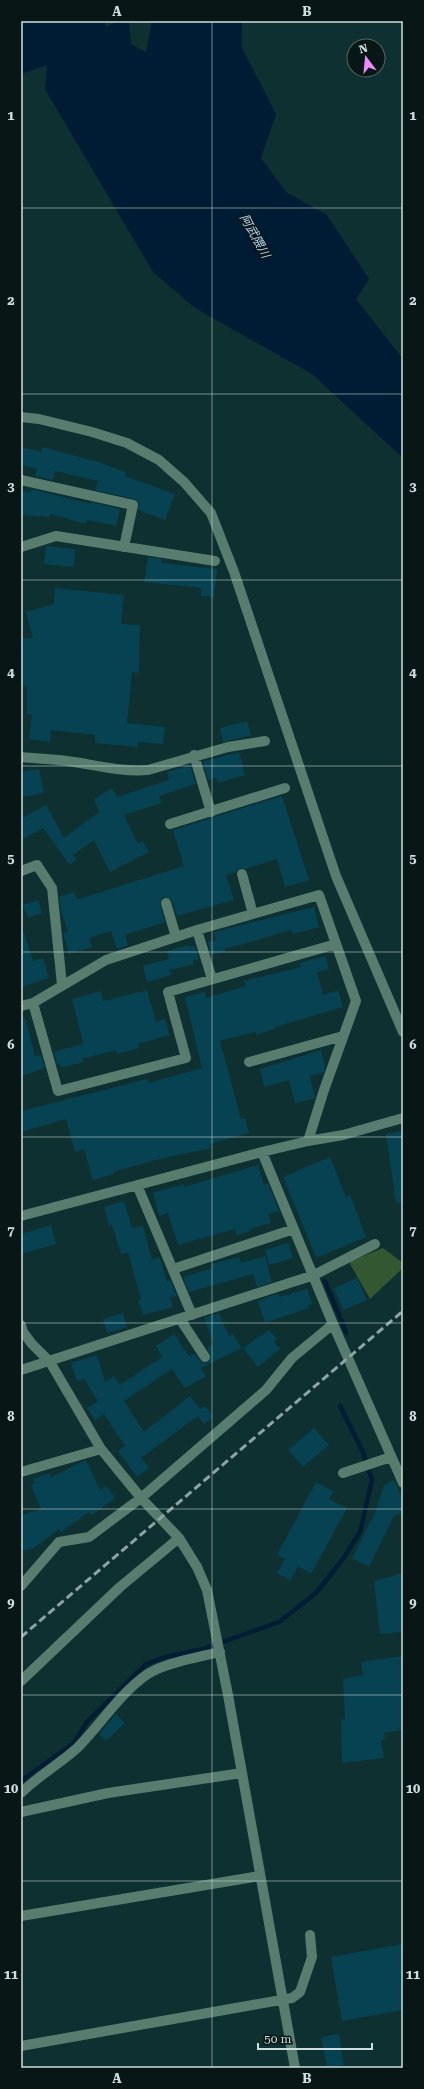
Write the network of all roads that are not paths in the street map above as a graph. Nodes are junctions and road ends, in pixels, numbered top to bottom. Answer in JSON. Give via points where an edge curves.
{"nodes":[{"id":1,"x":21,"y":416,"type":"edge"},
{"id":2,"x":21,"y":480,"type":"edge"},
{"id":3,"x":124,"y":547,"type":"junction"},
{"id":4,"x":21,"y":548,"type":"edge"},
{"id":5,"x":215,"y":561,"type":"dead end"},
{"id":6,"x":264,"y":741,"type":"dead end"},
{"id":7,"x":194,"y":755,"type":"junction"},
{"id":8,"x":21,"y":757,"type":"edge"},
{"id":9,"x":285,"y":788,"type":"dead end"},
{"id":10,"x":212,"y":812,"type":"junction"},
{"id":11,"x":170,"y":824,"type":"dead end"},
{"id":12,"x":21,"y":870,"type":"edge"},
{"id":13,"x":242,"y":874,"type":"dead end"},
{"id":14,"x":166,"y":903,"type":"dead end"},
{"id":15,"x":253,"y":914,"type":"junction"},
{"id":16,"x":197,"y":930,"type":"junction"},
{"id":17,"x":176,"y":937,"type":"junction"},
{"id":18,"x":336,"y":944,"type":"junction"},
{"id":19,"x":212,"y":979,"type":"junction"},
{"id":20,"x":62,"y":985,"type":"junction"},
{"id":21,"x":33,"y":1003,"type":"junction"},
{"id":22,"x":21,"y":1006,"type":"edge"},
{"id":23,"x":403,"y":1032,"type":"edge"},
{"id":24,"x":343,"y":1036,"type":"junction"},
{"id":25,"x":249,"y":1062,"type":"dead end"},
{"id":26,"x":403,"y":1118,"type":"edge"},
{"id":27,"x":308,"y":1141,"type":"junction"},
{"id":28,"x":262,"y":1152,"type":"junction"},
{"id":29,"x":137,"y":1185,"type":"junction"},
{"id":30,"x":21,"y":1216,"type":"edge"},
{"id":31,"x":294,"y":1229,"type":"junction"},
{"id":32,"x":375,"y":1244,"type":"dead end"},
{"id":33,"x":173,"y":1268,"type":"junction"},
{"id":34,"x":314,"y":1274,"type":"junction"},
{"id":35,"x":192,"y":1315,"type":"junction"},
{"id":36,"x":180,"y":1319,"type":"junction"},
{"id":37,"x":333,"y":1324,"type":"junction"},
{"id":38,"x":21,"y":1325,"type":"edge"},
{"id":39,"x":205,"y":1357,"type":"dead end"},
{"id":40,"x":50,"y":1362,"type":"junction"},
{"id":41,"x":21,"y":1370,"type":"edge"},
{"id":42,"x":101,"y":1449,"type":"junction"},
{"id":43,"x":392,"y":1457,"type":"junction"},
{"id":44,"x":21,"y":1472,"type":"edge"},
{"id":45,"x":343,"y":1473,"type":"dead end"},
{"id":46,"x":403,"y":1483,"type":"edge"},
{"id":47,"x":141,"y":1498,"type":"junction"},
{"id":48,"x":179,"y":1538,"type":"junction"},
{"id":49,"x":21,"y":1586,"type":"edge"},
{"id":50,"x":220,"y":1652,"type":"junction"},
{"id":51,"x":21,"y":1681,"type":"edge"},
{"id":52,"x":242,"y":1773,"type":"junction"},
{"id":53,"x":21,"y":1793,"type":"edge"},
{"id":54,"x":21,"y":1812,"type":"edge"},
{"id":55,"x":260,"y":1876,"type":"junction"},
{"id":56,"x":21,"y":1916,"type":"edge"},
{"id":57,"x":310,"y":1935,"type":"dead end"},
{"id":58,"x":283,"y":2000,"type":"junction"},
{"id":59,"x":21,"y":2046,"type":"edge"},
{"id":60,"x":295,"y":2068,"type":"edge"}],
"edges":[{"from":1,"to":23,"type":"street","via":[[92,432],[127,443],[159,460],[184,482],[211,513],[234,572],[336,876]]},
{"from":2,"to":3,"type":"street","via":[[133,505]]},
{"from":3,"to":4,"type":"street","via":[[56,536]]},
{"from":3,"to":5,"type":"street"},
{"from":6,"to":7,"type":"street"},
{"from":7,"to":8,"type":"street","via":[[148,770],[136,771]]},
{"from":7,"to":10,"type":"street"},
{"from":9,"to":10,"type":"street"},
{"from":10,"to":11,"type":"street"},
{"from":12,"to":20,"type":"street","via":[[37,864],[52,888]]},
{"from":13,"to":15,"type":"street"},
{"from":14,"to":17,"type":"street"},
{"from":15,"to":16,"type":"street"},
{"from":15,"to":18,"type":"street","via":[[319,895]]},
{"from":16,"to":17,"type":"street"},
{"from":16,"to":19,"type":"street"},
{"from":17,"to":20,"type":"street","via":[[106,960]]},
{"from":18,"to":19,"type":"street"},
{"from":18,"to":24,"type":"street","via":[[356,1001]]},
{"from":19,"to":21,"type":"street","via":[[168,992],[186,1058],[58,1090]]},
{"from":20,"to":21,"type":"street"},
{"from":21,"to":22,"type":"street"},
{"from":24,"to":25,"type":"street"},
{"from":24,"to":27,"type":"street"},
{"from":26,"to":27,"type":"street","via":[[343,1135]]},
{"from":27,"to":28,"type":"street"},
{"from":28,"to":29,"type":"street"},
{"from":28,"to":31,"type":"street"},
{"from":29,"to":30,"type":"street"},
{"from":29,"to":33,"type":"street"},
{"from":31,"to":33,"type":"street"},
{"from":31,"to":34,"type":"street"},
{"from":32,"to":34,"type":"street"},
{"from":33,"to":35,"type":"street"},
{"from":34,"to":35,"type":"street"},
{"from":34,"to":37,"type":"street"},
{"from":35,"to":36,"type":"street"},
{"from":36,"to":39,"type":"street"},
{"from":36,"to":40,"type":"street"},
{"from":37,"to":43,"type":"street"},
{"from":37,"to":47,"type":"street","via":[[292,1358],[266,1390]]},
{"from":38,"to":40,"type":"street","via":[[32,1344]]},
{"from":40,"to":41,"type":"street"},
{"from":40,"to":42,"type":"street"},
{"from":42,"to":44,"type":"street"},
{"from":42,"to":47,"type":"street"},
{"from":43,"to":45,"type":"street"},
{"from":43,"to":46,"type":"street"},
{"from":47,"to":48,"type":"street"},
{"from":47,"to":49,"type":"street","via":[[89,1537],[59,1542]]},
{"from":48,"to":50,"type":"street","via":[[197,1567],[207,1590]]},
{"from":48,"to":51,"type":"street","via":[[120,1587]]},
{"from":50,"to":52,"type":"street"},
{"from":50,"to":53,"type":"street","via":[[170,1665],[145,1676],[75,1749],[31,1782]]},
{"from":52,"to":54,"type":"street","via":[[108,1793]]},
{"from":52,"to":55,"type":"street"},
{"from":55,"to":56,"type":"street"},
{"from":55,"to":58,"type":"street"},
{"from":57,"to":58,"type":"street","via":[[312,1958],[300,1992],[292,1998]]},
{"from":58,"to":59,"type":"street"},
{"from":58,"to":60,"type":"street"}]}
